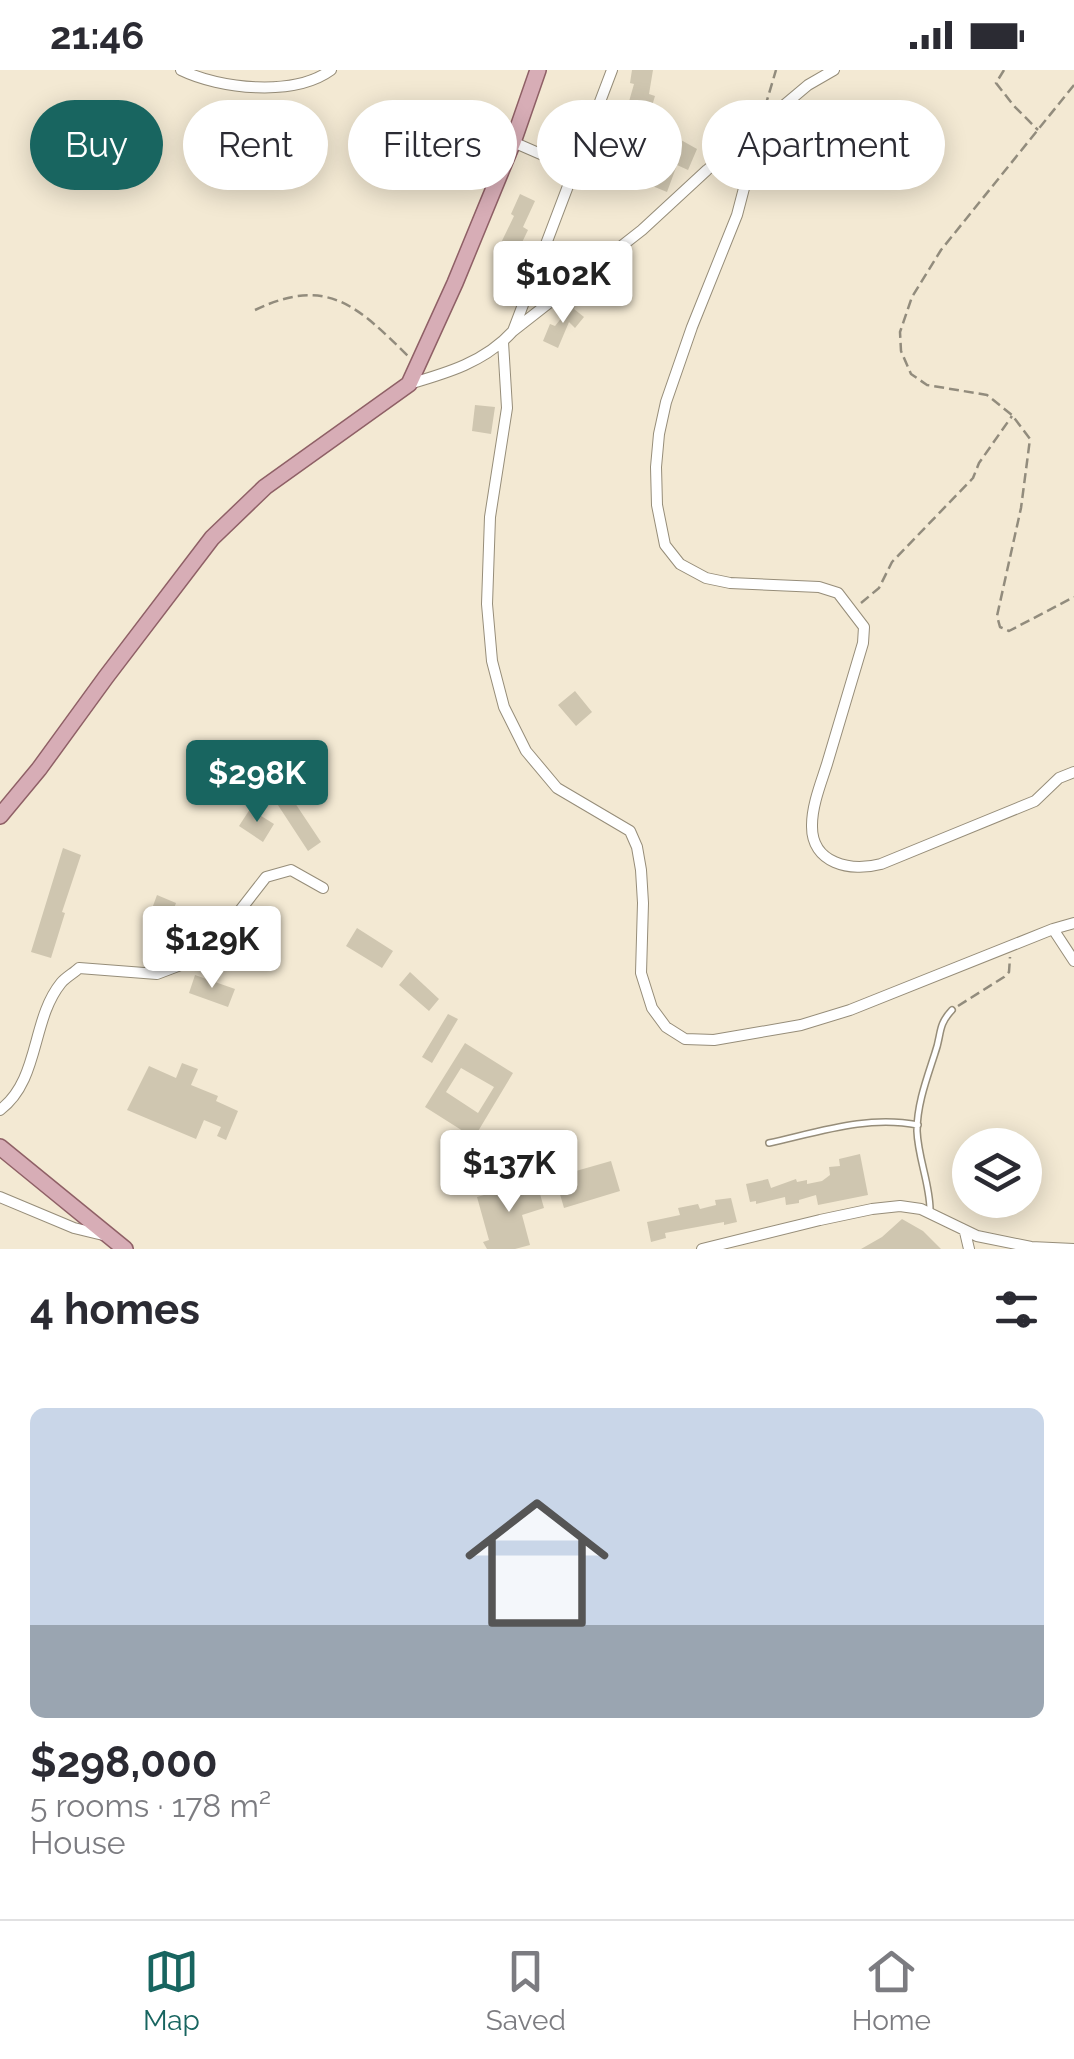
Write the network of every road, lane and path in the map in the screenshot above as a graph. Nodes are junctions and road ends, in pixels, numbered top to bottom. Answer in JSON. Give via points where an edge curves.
{"nodes":[{"id":1,"x":181,"y":70,"type":"edge"},
{"id":2,"x":331,"y":70,"type":"edge"},
{"id":3,"x":538,"y":70,"type":"edge"},
{"id":4,"x":612,"y":70,"type":"edge"},
{"id":5,"x":776,"y":70,"type":"edge"},
{"id":6,"x":834,"y":70,"type":"edge"},
{"id":7,"x":1004,"y":70,"type":"edge"},
{"id":8,"x":1074,"y":86,"type":"edge"},
{"id":9,"x":601,"y":100,"type":"edge"},
{"id":10,"x":768,"y":100,"type":"edge"},
{"id":11,"x":791,"y":100,"type":"edge"},
{"id":12,"x":1039,"y":131,"type":"junction"},
{"id":13,"x":517,"y":133,"type":"edge"},
{"id":14,"x":702,"y":175,"type":"edge"},
{"id":15,"x":494,"y":190,"type":"edge"},
{"id":16,"x":567,"y":190,"type":"edge"},
{"id":17,"x":744,"y":190,"type":"edge"},
{"id":18,"x":255,"y":310,"type":"dead end"},
{"id":19,"x":513,"y":332,"type":"junction"},
{"id":20,"x":503,"y":342,"type":"junction"},
{"id":21,"x":417,"y":365,"type":"junction"},
{"id":22,"x":409,"y":384,"type":"junction"},
{"id":23,"x":1012,"y":415,"type":"junction"},
{"id":24,"x":1074,"y":596,"type":"edge"},
{"id":25,"x":853,"y":610,"type":"junction"},
{"id":26,"x":1074,"y":772,"type":"edge"},
{"id":27,"x":0,"y":816,"type":"edge"},
{"id":28,"x":323,"y":888,"type":"dead end"},
{"id":29,"x":1074,"y":923,"type":"edge"},
{"id":30,"x":1053,"y":929,"type":"junction"},
{"id":31,"x":1014,"y":946,"type":"junction"},
{"id":32,"x":1074,"y":962,"type":"edge"},
{"id":33,"x":952,"y":1010,"type":"joint"},
{"id":34,"x":0,"y":1110,"type":"edge"},
{"id":35,"x":918,"y":1125,"type":"junction"},
{"id":36,"x":769,"y":1143,"type":"dead end"},
{"id":37,"x":0,"y":1147,"type":"edge"},
{"id":38,"x":0,"y":1196,"type":"edge"},
{"id":39,"x":930,"y":1213,"type":"junction"},
{"id":40,"x":966,"y":1232,"type":"junction"},
{"id":41,"x":120,"y":1244,"type":"edge"},
{"id":42,"x":702,"y":1249,"type":"edge"},
{"id":43,"x":969,"y":1249,"type":"edge"},
{"id":44,"x":1074,"y":1249,"type":"edge"}],
"edges":[{"from":1,"to":2,"type":"street","via":[[226,86],[259,88]]},
{"from":3,"to":13,"type":"main road"},
{"from":4,"to":9,"type":"street"},
{"from":5,"to":10,"type":"path"},
{"from":6,"to":11,"type":"street"},
{"from":7,"to":12,"type":"path","via":[[996,83]]},
{"from":8,"to":12,"type":"path"},
{"from":12,"to":23,"type":"path","via":[[941,250],[900,332],[911,374],[927,385],[987,395]]},
{"from":14,"to":19,"type":"street"},
{"from":15,"to":21,"type":"main road"},
{"from":16,"to":19,"type":"street"},
{"from":17,"to":25,"type":"street","via":[[666,402],[656,466],[665,545],[680,564],[706,578],[820,587],[838,593]]},
{"from":18,"to":21,"type":"path","via":[[308,294],[339,299]]},
{"from":19,"to":20,"type":"street"},
{"from":20,"to":22,"type":"street","via":[[453,371]]},
{"from":20,"to":31,"type":"street","via":[[508,408],[490,518],[492,661],[504,708],[526,752],[558,788],[630,831],[644,903],[641,972],[666,1027],[686,1039],[714,1040],[801,1025]]},
{"from":21,"to":22,"type":"main road"},
{"from":22,"to":27,"type":"main road","via":[[265,487],[212,538]]},
{"from":23,"to":24,"type":"path","via":[[1030,440],[1000,627],[1010,630]]},
{"from":23,"to":25,"type":"path","via":[[973,478]]},
{"from":25,"to":26,"type":"street","via":[[864,626],[862,643],[812,826],[825,857],[862,869],[881,864],[1035,801]]},
{"from":28,"to":34,"type":"street","via":[[291,870],[266,877],[217,940],[157,974],[80,968],[61,983],[28,1070]]},
{"from":29,"to":30,"type":"street"},
{"from":30,"to":31,"type":"street"},
{"from":30,"to":32,"type":"street"},
{"from":31,"to":33,"type":"path","via":[[1004,978]]},
{"from":33,"to":35,"type":"lane","via":[[939,1030]]},
{"from":35,"to":36,"type":"lane","via":[[869,1121]]},
{"from":35,"to":39,"type":"lane"},
{"from":37,"to":41,"type":"main road"},
{"from":38,"to":41,"type":"street"},
{"from":39,"to":40,"type":"street"},
{"from":39,"to":42,"type":"street","via":[[872,1209]]},
{"from":40,"to":43,"type":"street"},
{"from":40,"to":44,"type":"street"}]}
